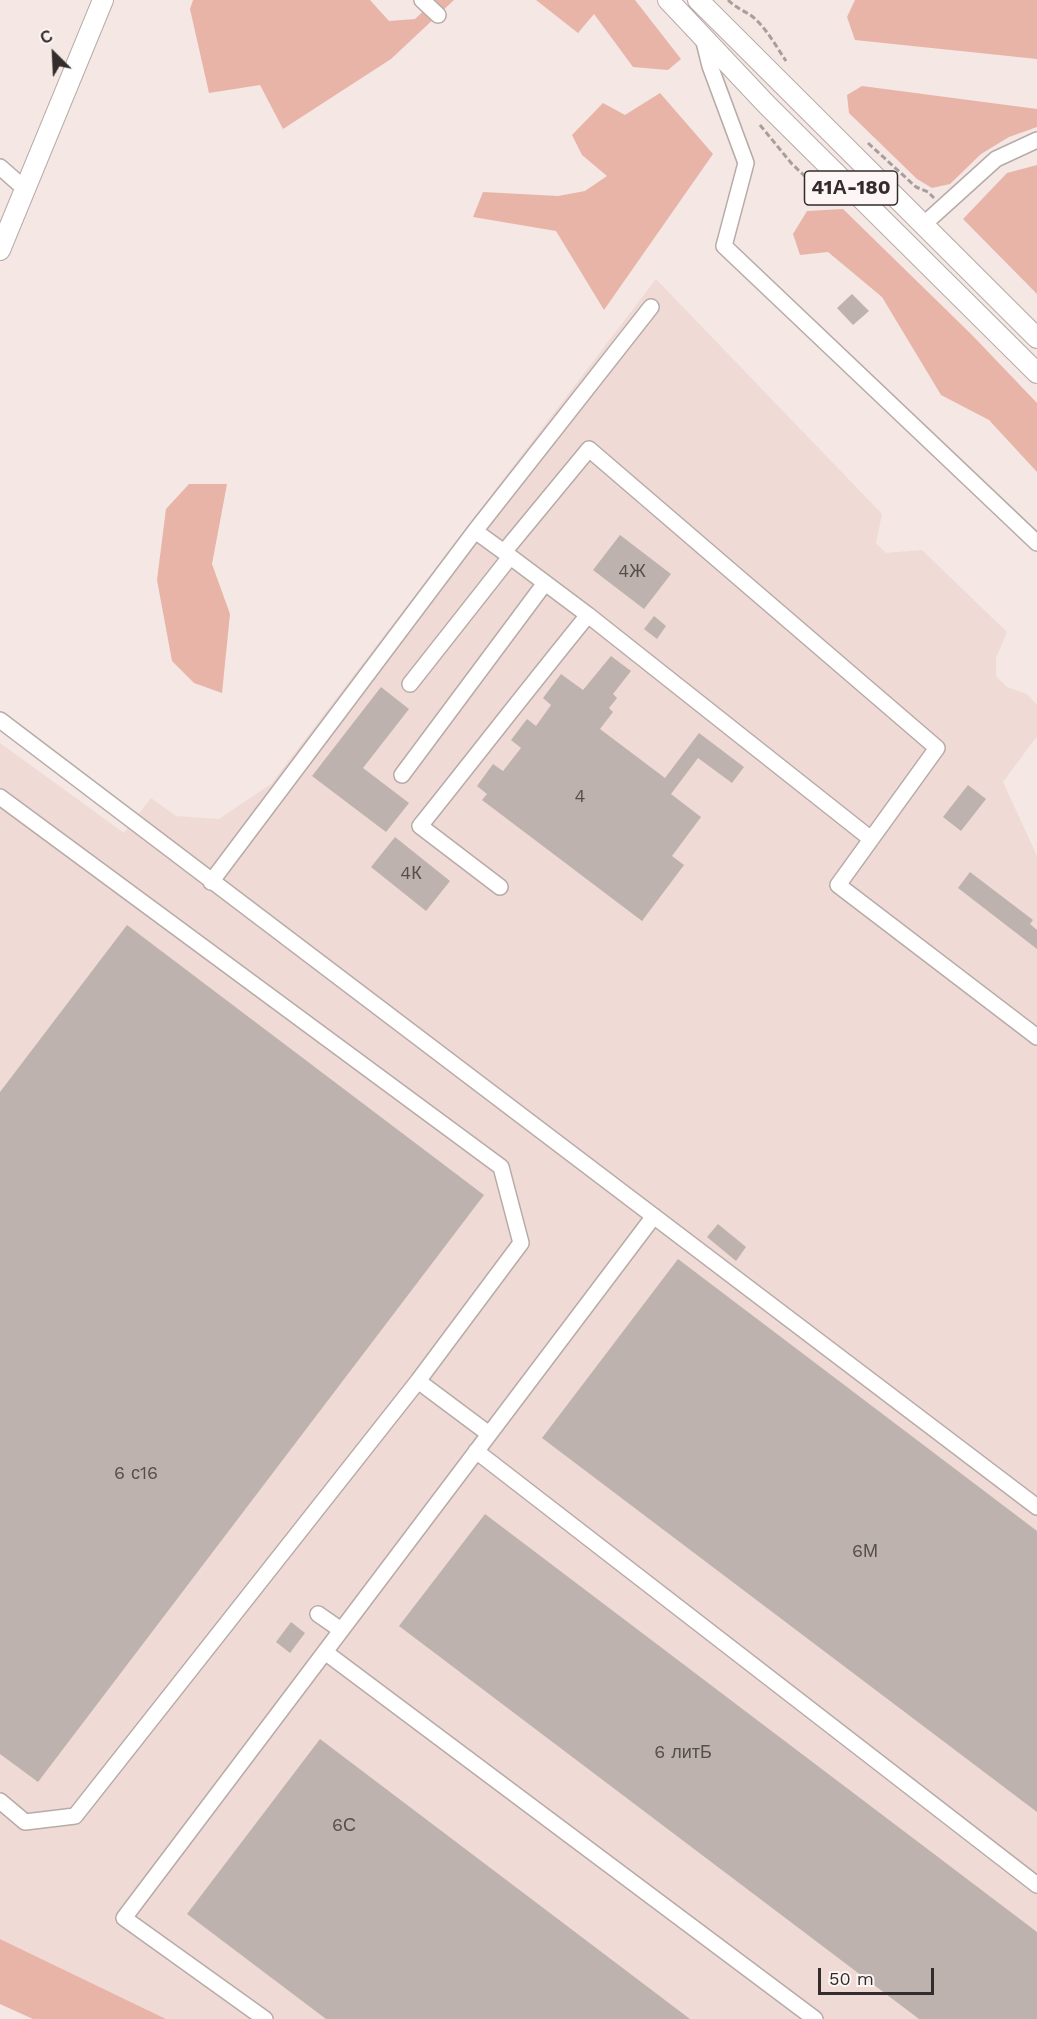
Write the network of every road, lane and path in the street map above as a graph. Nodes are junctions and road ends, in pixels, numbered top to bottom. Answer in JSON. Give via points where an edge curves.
{"nodes":[{"id":1,"x":103,"y":0,"type":"edge"},
{"id":2,"x":422,"y":0,"type":"edge"},
{"id":3,"x":668,"y":0,"type":"edge"},
{"id":4,"x":698,"y":0,"type":"edge"},
{"id":5,"x":728,"y":0,"type":"edge"},
{"id":6,"x":438,"y":15,"type":"dead end"},
{"id":7,"x":702,"y":35,"type":"junction"},
{"id":8,"x":790,"y":68,"type":"dead end"},
{"id":9,"x":754,"y":117,"type":"dead end"},
{"id":10,"x":1037,"y":140,"type":"edge"},
{"id":11,"x":866,"y":141,"type":"dead end"},
{"id":12,"x":0,"y":167,"type":"edge"},
{"id":13,"x":25,"y":189,"type":"junction"},
{"id":14,"x":826,"y":196,"type":"dead end"},
{"id":15,"x":943,"y":207,"type":"junction"},
{"id":16,"x":923,"y":225,"type":"junction"},
{"id":17,"x":0,"y":250,"type":"edge"},
{"id":18,"x":651,"y":307,"type":"dead end"},
{"id":19,"x":1037,"y":338,"type":"edge"},
{"id":20,"x":1037,"y":374,"type":"edge"},
{"id":21,"x":475,"y":531,"type":"junction"},
{"id":22,"x":1037,"y":543,"type":"edge"},
{"id":23,"x":507,"y":555,"type":"junction"},
{"id":24,"x":545,"y":583,"type":"junction"},
{"id":25,"x":588,"y":615,"type":"junction"},
{"id":26,"x":410,"y":684,"type":"dead end"},
{"id":27,"x":0,"y":720,"type":"edge"},
{"id":28,"x":402,"y":776,"type":"dead end"},
{"id":29,"x":0,"y":797,"type":"edge"},
{"id":30,"x":871,"y":839,"type":"junction"},
{"id":31,"x":211,"y":882,"type":"junction"},
{"id":32,"x":500,"y":887,"type":"dead end"},
{"id":33,"x":1037,"y":1037,"type":"edge"},
{"id":34,"x":654,"y":1216,"type":"junction"},
{"id":35,"x":418,"y":1381,"type":"junction"},
{"id":36,"x":489,"y":1434,"type":"junction"},
{"id":37,"x":476,"y":1451,"type":"junction"},
{"id":38,"x":1037,"y":1508,"type":"edge"},
{"id":39,"x":318,"y":1614,"type":"dead end"},
{"id":40,"x":341,"y":1630,"type":"junction"},
{"id":41,"x":324,"y":1652,"type":"junction"},
{"id":42,"x":0,"y":1801,"type":"edge"},
{"id":43,"x":1037,"y":1885,"type":"edge"},
{"id":44,"x":265,"y":2019,"type":"edge"},
{"id":45,"x":814,"y":2019,"type":"edge"}],
"edges":[{"from":1,"to":13,"type":"main road"},
{"from":2,"to":6,"type":"street"},
{"from":3,"to":7,"type":"main road","number":"41А-180"},
{"from":4,"to":16,"type":"main road","number":"41А-180"},
{"from":5,"to":8,"type":"path","via":[[752,16]]},
{"from":7,"to":20,"type":"main road","number":"41А-180"},
{"from":7,"to":22,"type":"street","via":[[746,163],[724,246]]},
{"from":9,"to":14,"type":"path","via":[[792,164]]},
{"from":10,"to":15,"type":"street","via":[[996,159]]},
{"from":11,"to":15,"type":"path","via":[[916,188],[928,192]]},
{"from":12,"to":13,"type":"street"},
{"from":13,"to":17,"type":"main road"},
{"from":15,"to":16,"type":"street"},
{"from":16,"to":19,"type":"main road","number":"41А-180"},
{"from":18,"to":21,"type":"street"},
{"from":21,"to":23,"type":"street"},
{"from":21,"to":31,"type":"street"},
{"from":23,"to":24,"type":"street"},
{"from":23,"to":26,"type":"street"},
{"from":23,"to":30,"type":"street","via":[[589,449],[937,748]]},
{"from":24,"to":25,"type":"street"},
{"from":24,"to":28,"type":"street"},
{"from":25,"to":30,"type":"street"},
{"from":25,"to":32,"type":"street","via":[[420,826]]},
{"from":27,"to":31,"type":"street"},
{"from":29,"to":35,"type":"street","via":[[501,1167],[521,1243]]},
{"from":30,"to":33,"type":"street","via":[[838,885]]},
{"from":31,"to":34,"type":"street"},
{"from":34,"to":36,"type":"street"},
{"from":34,"to":38,"type":"street"},
{"from":35,"to":36,"type":"street"},
{"from":35,"to":42,"type":"street","via":[[75,1816],[24,1822]]},
{"from":36,"to":37,"type":"street"},
{"from":37,"to":40,"type":"street"},
{"from":37,"to":43,"type":"street"},
{"from":39,"to":40,"type":"street"},
{"from":40,"to":41,"type":"street"},
{"from":41,"to":44,"type":"street","via":[[124,1918]]},
{"from":41,"to":45,"type":"street"}]}
